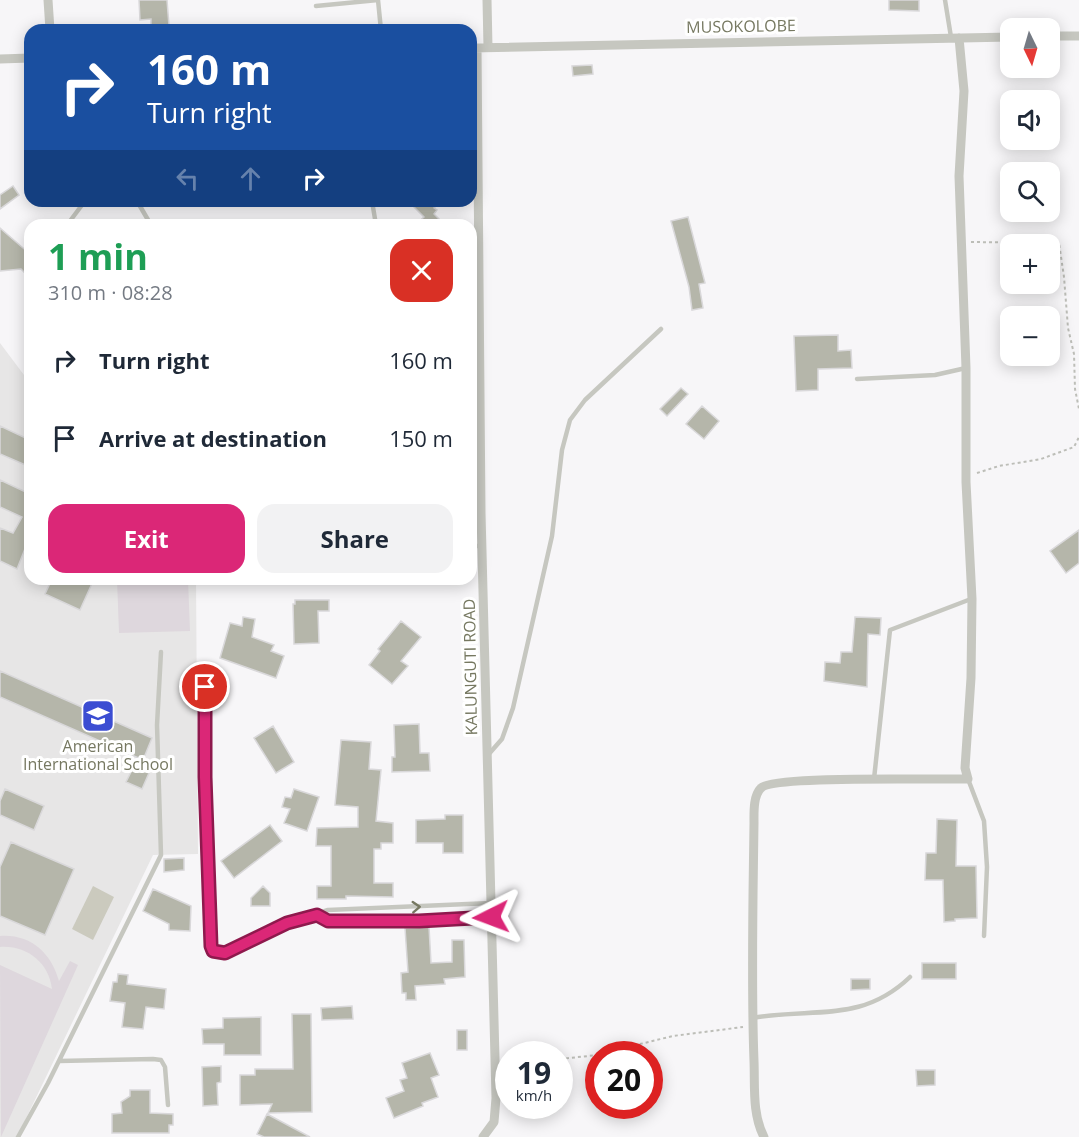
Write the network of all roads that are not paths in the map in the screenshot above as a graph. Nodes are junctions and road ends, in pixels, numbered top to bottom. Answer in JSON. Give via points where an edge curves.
{"nodes":[{"id":1,"x":48,"y":0,"type":"edge"},
{"id":2,"x":378,"y":0,"type":"edge"},
{"id":3,"x":487,"y":0,"type":"edge"},
{"id":4,"x":945,"y":0,"type":"edge"},
{"id":5,"x":316,"y":6,"type":"dead end"},
{"id":6,"x":50,"y":24,"type":"edge"},
{"id":7,"x":380,"y":24,"type":"edge"},
{"id":8,"x":1060,"y":36,"type":"edge"},
{"id":9,"x":1079,"y":36,"type":"edge"},
{"id":10,"x":955,"y":37,"type":"junction"},
{"id":11,"x":1000,"y":37,"type":"edge"},
{"id":12,"x":489,"y":47,"type":"junction"},
{"id":13,"x":477,"y":48,"type":"edge"},
{"id":14,"x":24,"y":58,"type":"edge"},
{"id":15,"x":0,"y":59,"type":"edge"},
{"id":16,"x":661,"y":329,"type":"dead end"},
{"id":17,"x":966,"y":368,"type":"junction"},
{"id":18,"x":857,"y":379,"type":"dead end"},
{"id":19,"x":477,"y":392,"type":"edge"},
{"id":20,"x":477,"y":546,"type":"edge"},
{"id":21,"x":482,"y":546,"type":"junction"},
{"id":22,"x":972,"y":598,"type":"junction"},
{"id":23,"x":161,"y":652,"type":"dead end"},
{"id":24,"x":205,"y":687,"type":"dead end"},
{"id":25,"x":487,"y":756,"type":"junction"},
{"id":26,"x":874,"y":779,"type":"junction"},
{"id":27,"x":968,"y":779,"type":"junction"},
{"id":28,"x":491,"y":903,"type":"junction"},
{"id":29,"x":317,"y":915,"type":"junction"},
{"id":30,"x":491,"y":917,"type":"junction"},
{"id":31,"x":984,"y":936,"type":"dead end"},
{"id":32,"x":910,"y":977,"type":"dead end"},
{"id":33,"x":753,"y":1022,"type":"junction"},
{"id":34,"x":58,"y":1061,"type":"junction"},
{"id":35,"x":168,"y":1105,"type":"dead end"},
{"id":36,"x":18,"y":1137,"type":"edge"},
{"id":37,"x":483,"y":1137,"type":"edge"},
{"id":38,"x":764,"y":1137,"type":"edge"}],
"edges":[{"from":1,"to":6,"type":"street"},
{"from":2,"to":5,"type":"lane"},
{"from":2,"to":7,"type":"lane"},
{"from":3,"to":12,"type":"street"},
{"from":4,"to":10,"type":"lane"},
{"from":8,"to":9,"type":"street"},
{"from":10,"to":11,"type":"street","name":"MUSOKOLOBE"},
{"from":10,"to":12,"type":"street","name":"MUSOKOLOBE"},
{"from":10,"to":17,"type":"street","via":[[964,91],[959,176]]},
{"from":12,"to":13,"type":"street","name":"MUSOKOLOBE"},
{"from":14,"to":15,"type":"street"},
{"from":16,"to":25,"type":"lane","via":[[585,400],[570,420],[562,450],[552,536],[513,708],[502,739]]},
{"from":17,"to":18,"type":"lane","via":[[935,375]]},
{"from":17,"to":22,"type":"street"},
{"from":19,"to":21,"type":"street","name":"KALUNGUTI ROAD"},
{"from":20,"to":21,"type":"lane"},
{"from":21,"to":25,"type":"street","name":"KALUNGUTI ROAD"},
{"from":22,"to":26,"type":"lane","via":[[890,630]]},
{"from":22,"to":27,"type":"street","via":[[965,768]]},
{"from":23,"to":34,"type":"lane","via":[[157,725],[161,855]]},
{"from":24,"to":29,"type":"lane","via":[[213,951],[225,953],[287,923]]},
{"from":25,"to":28,"type":"street","name":"KALUNGUTI ROAD"},
{"from":26,"to":27,"type":"street"},
{"from":26,"to":33,"type":"street","via":[[768,783],[755,799]]},
{"from":27,"to":31,"type":"lane","via":[[984,821]]},
{"from":29,"to":28,"type":"lane","one_way":true,"via":[[328,910]]},
{"from":28,"to":30,"type":"street","name":"KALUNGUTI ROAD"},
{"from":29,"to":30,"type":"lane","via":[[328,921]]},
{"from":30,"to":37,"type":"street","name":"KALUNGUTI ROAD","via":[[496,1098],[495,1122]]},
{"from":32,"to":33,"type":"lane","via":[[876,1002],[842,1011],[777,1014]]},
{"from":33,"to":38,"type":"street","via":[[756,1109]]},
{"from":34,"to":35,"type":"lane","via":[[161,1060],[165,1066]]},
{"from":34,"to":36,"type":"lane"}]}
